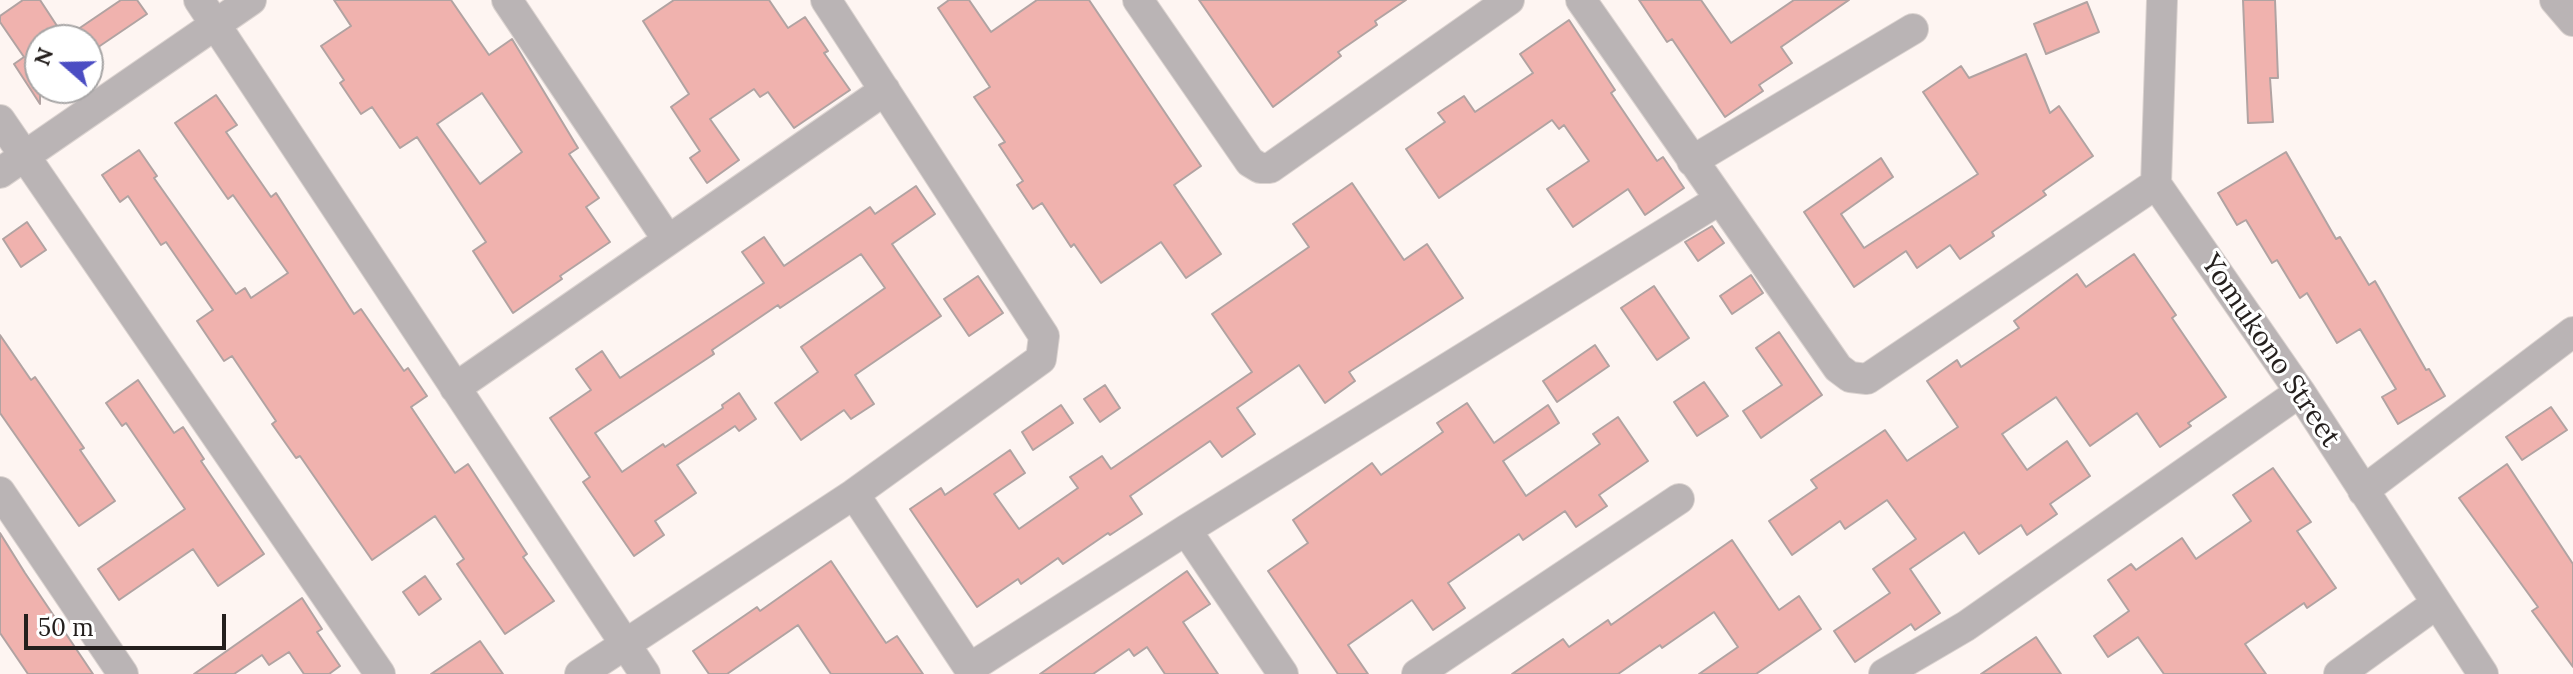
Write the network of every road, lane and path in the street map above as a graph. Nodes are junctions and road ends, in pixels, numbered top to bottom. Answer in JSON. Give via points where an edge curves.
{"nodes":[{"id":1,"x":251,"y":0,"type":"edge"},
{"id":2,"x":507,"y":0,"type":"edge"},
{"id":3,"x":826,"y":0,"type":"edge"},
{"id":4,"x":1138,"y":0,"type":"edge"},
{"id":5,"x":1509,"y":0,"type":"edge"},
{"id":6,"x":1581,"y":0,"type":"edge"},
{"id":7,"x":2162,"y":0,"type":"edge"},
{"id":8,"x":2555,"y":0,"type":"edge"},
{"id":9,"x":207,"y":12,"type":"edge"},
{"id":10,"x":2573,"y":21,"type":"edge"},
{"id":11,"x":1913,"y":29,"type":"dead end"},
{"id":12,"x":885,"y":90,"type":"junction"},
{"id":13,"x":0,"y":120,"type":"edge"},
{"id":14,"x":1692,"y":161,"type":"junction"},
{"id":15,"x":12,"y":165,"type":"edge"},
{"id":16,"x":2156,"y":184,"type":"junction"},
{"id":17,"x":1719,"y":200,"type":"junction"},
{"id":18,"x":668,"y":240,"type":"junction"},
{"id":19,"x":2569,"y":342,"type":"edge"},
{"id":20,"x":455,"y":388,"type":"junction"},
{"id":21,"x":2300,"y":392,"type":"junction"},
{"id":22,"x":2363,"y":491,"type":"junction"},
{"id":23,"x":0,"y":492,"type":"edge"},
{"id":24,"x":854,"y":494,"type":"junction"},
{"id":25,"x":1679,"y":499,"type":"dead end"},
{"id":26,"x":1186,"y":530,"type":"junction"},
{"id":27,"x":2436,"y":604,"type":"junction"},
{"id":28,"x":624,"y":643,"type":"junction"},
{"id":29,"x":972,"y":671,"type":"edge"},
{"id":30,"x":123,"y":674,"type":"edge"},
{"id":31,"x":380,"y":674,"type":"edge"},
{"id":32,"x":580,"y":674,"type":"edge"},
{"id":33,"x":645,"y":674,"type":"edge"},
{"id":34,"x":1283,"y":674,"type":"edge"},
{"id":35,"x":1417,"y":674,"type":"edge"},
{"id":36,"x":1884,"y":674,"type":"edge"},
{"id":37,"x":2339,"y":674,"type":"edge"},
{"id":38,"x":2483,"y":674,"type":"edge"}],
"edges":[{"from":1,"to":9,"type":"street"},
{"from":2,"to":18,"type":"street"},
{"from":3,"to":12,"type":"street"},
{"from":4,"to":5,"type":"street","via":[[1250,162],[1260,168],[1270,168]]},
{"from":6,"to":14,"type":"street"},
{"from":7,"to":16,"type":"street"},
{"from":8,"to":10,"type":"street"},
{"from":9,"to":15,"type":"street"},
{"from":9,"to":20,"type":"street"},
{"from":11,"to":14,"type":"street"},
{"from":12,"to":18,"type":"street"},
{"from":12,"to":24,"type":"street","via":[[1044,336],[1045,347],[1041,359]]},
{"from":13,"to":15,"type":"street"},
{"from":14,"to":17,"type":"street"},
{"from":15,"to":31,"type":"street"},
{"from":16,"to":17,"type":"street","via":[[1867,379],[1850,377],[1838,368]]},
{"from":16,"to":21,"type":"street","name":"Yomukono Street"},
{"from":17,"to":26,"type":"street"},
{"from":18,"to":20,"type":"street"},
{"from":19,"to":22,"type":"street"},
{"from":20,"to":28,"type":"street"},
{"from":21,"to":22,"type":"street","name":"Yomukono Street"},
{"from":21,"to":36,"type":"street","via":[[1966,626]]},
{"from":22,"to":27,"type":"street","name":"Yomukono Street"},
{"from":23,"to":30,"type":"street"},
{"from":24,"to":28,"type":"street"},
{"from":24,"to":29,"type":"street"},
{"from":25,"to":35,"type":"street"},
{"from":26,"to":29,"type":"street"},
{"from":26,"to":34,"type":"street"},
{"from":27,"to":37,"type":"street"},
{"from":27,"to":38,"type":"street","name":"Yomukono Street"},
{"from":28,"to":32,"type":"street"},
{"from":28,"to":33,"type":"street"}]}
